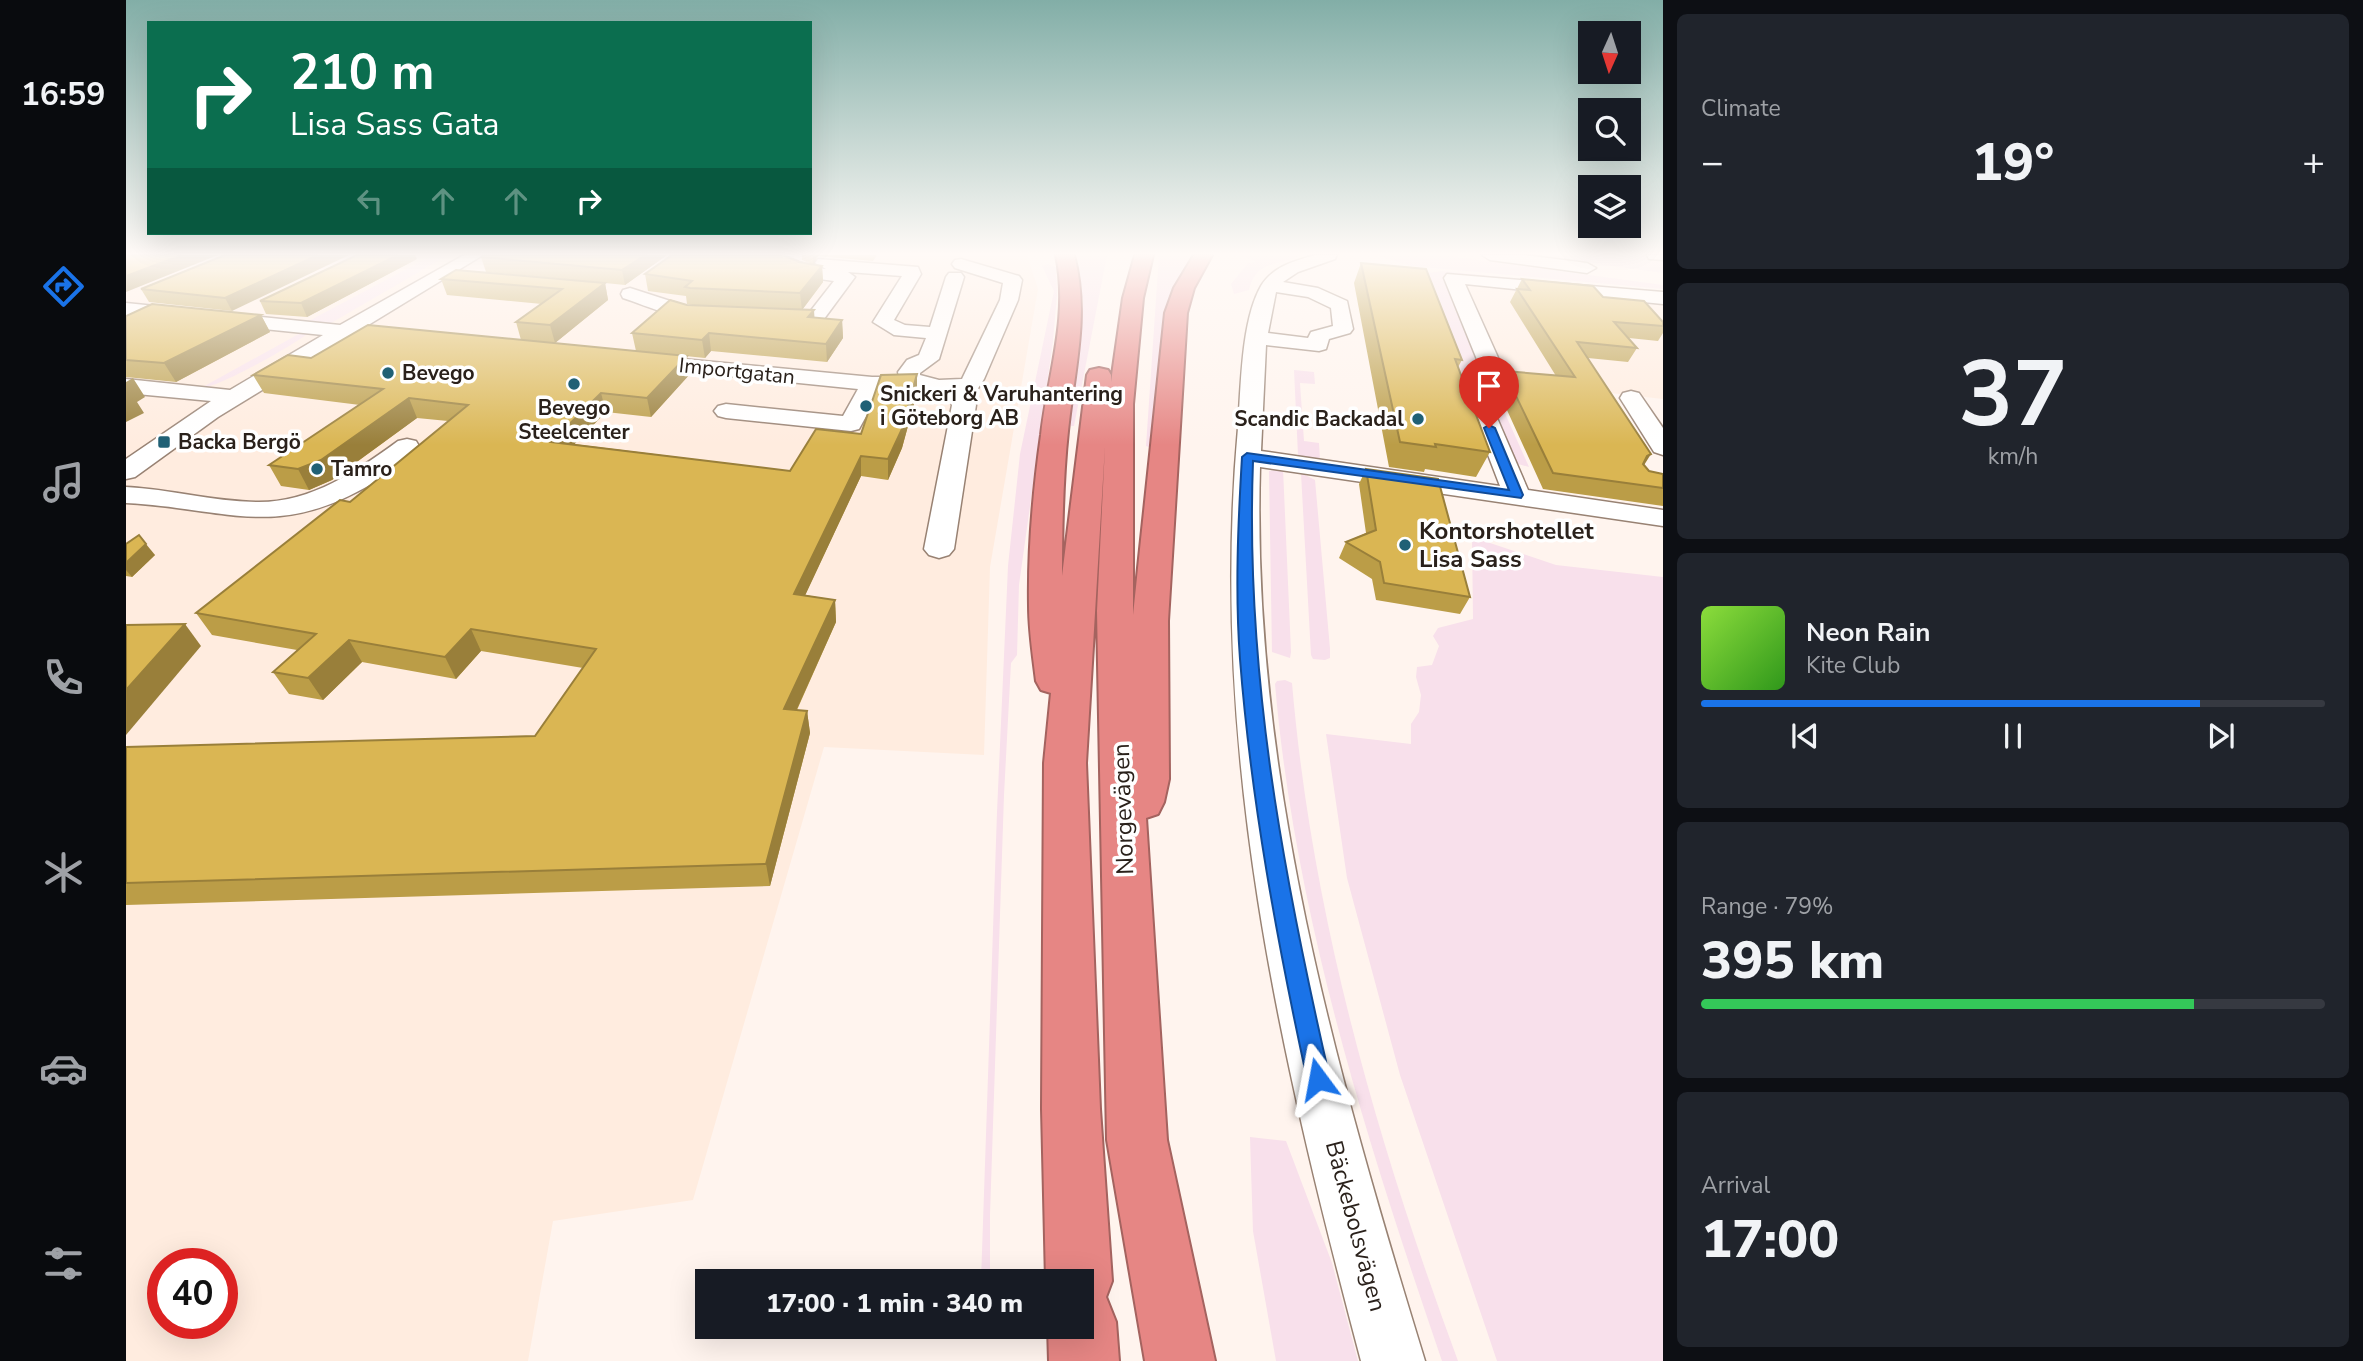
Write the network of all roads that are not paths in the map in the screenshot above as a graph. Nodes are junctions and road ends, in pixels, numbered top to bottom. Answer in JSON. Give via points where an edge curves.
{"nodes":[{"id":1,"x":220,"y":319,"type":"edge"},
{"id":2,"x":238,"y":319,"type":"edge"},
{"id":3,"x":368,"y":319,"type":"edge"},
{"id":4,"x":796,"y":319,"type":"edge"},
{"id":5,"x":814,"y":319,"type":"edge"},
{"id":6,"x":885,"y":319,"type":"edge"},
{"id":7,"x":943,"y":319,"type":"edge"},
{"id":8,"x":1001,"y":319,"type":"edge"},
{"id":9,"x":1071,"y":319,"type":"edge"},
{"id":10,"x":1108,"y":319,"type":"edge"},
{"id":11,"x":1131,"y":319,"type":"edge"},
{"id":12,"x":1175,"y":319,"type":"edge"},
{"id":13,"x":1262,"y":319,"type":"edge"},
{"id":14,"x":1342,"y":319,"type":"edge"},
{"id":15,"x":1470,"y":319,"type":"edge"},
{"id":16,"x":235,"y":320,"type":"junction"},
{"id":17,"x":345,"y":332,"type":"junction"},
{"id":18,"x":938,"y":333,"type":"junction"},
{"id":19,"x":1258,"y":338,"type":"junction"},
{"id":20,"x":421,"y":339,"type":"edge"},
{"id":21,"x":626,"y":360,"type":"edge"},
{"id":22,"x":920,"y":383,"type":"junction"},
{"id":23,"x":872,"y":384,"type":"junction"},
{"id":24,"x":126,"y":386,"type":"edge"},
{"id":25,"x":957,"y":388,"type":"junction"},
{"id":26,"x":1631,"y":398,"type":"dead end"},
{"id":27,"x":126,"y":400,"type":"edge"},
{"id":28,"x":225,"y":403,"type":"junction"},
{"id":29,"x":726,"y":411,"type":"dead end"},
{"id":30,"x":407,"y":446,"type":"dead end"},
{"id":31,"x":1663,"y":447,"type":"edge"},
{"id":32,"x":1247,"y":457,"type":"junction"},
{"id":33,"x":1506,"y":470,"type":"junction"},
{"id":34,"x":126,"y":471,"type":"edge"},
{"id":35,"x":1536,"y":474,"type":"dead end"},
{"id":36,"x":126,"y":495,"type":"edge"},
{"id":37,"x":1517,"y":495,"type":"junction"},
{"id":38,"x":1663,"y":518,"type":"edge"},
{"id":39,"x":939,"y":549,"type":"dead end"},
{"id":40,"x":1065,"y":763,"type":"junction"},
{"id":41,"x":1125,"y":879,"type":"junction"},
{"id":42,"x":1078,"y":1269,"type":"edge"},
{"id":43,"x":1083,"y":1339,"type":"edge"},
{"id":44,"x":1084,"y":1361,"type":"edge"},
{"id":45,"x":1180,"y":1361,"type":"edge"},
{"id":46,"x":1393,"y":1361,"type":"edge"}],
"edges":[{"from":1,"to":16,"type":"street"},
{"from":2,"to":16,"type":"street"},
{"from":3,"to":17,"type":"street"},
{"from":4,"to":5,"type":"street"},
{"from":6,"to":18,"type":"street","via":[[883,322],[901,331]]},
{"from":7,"to":18,"type":"street"},
{"from":8,"to":25,"type":"street","via":[[973,379]]},
{"from":9,"to":40,"type":"highway","via":[[1055,431],[1046,607]]},
{"from":10,"to":40,"type":"highway","via":[[1095,401]]},
{"from":11,"to":41,"type":"highway","name":"Norgevägen","via":[[1120,404],[1115,567]]},
{"from":12,"to":41,"type":"highway","via":[[1150,621],[1147,779]]},
{"from":13,"to":19,"type":"street","name":"Bäckebolsvägen"},
{"from":14,"to":19,"type":"street","via":[[1343,329],[1318,337],[1319,345]]},
{"from":15,"to":33,"type":"street","via":[[1489,362],[1487,381],[1473,387]]},
{"from":16,"to":17,"type":"street"},
{"from":17,"to":20,"type":"street"},
{"from":17,"to":28,"type":"street"},
{"from":18,"to":22,"type":"street","via":[[928,359],[909,372],[910,379]]},
{"from":19,"to":32,"type":"street","name":"Bäckebolsvägen"},
{"from":21,"to":23,"type":"street","name":"Importgatan"},
{"from":22,"to":23,"type":"street","name":"Importgatan"},
{"from":22,"to":25,"type":"street","name":"Importgatan"},
{"from":23,"to":29,"type":"street","via":[[851,424]]},
{"from":24,"to":28,"type":"street"},
{"from":25,"to":39,"type":"street","via":[[964,405]]},
{"from":26,"to":31,"type":"street"},
{"from":27,"to":28,"type":"street"},
{"from":28,"to":34,"type":"street"},
{"from":30,"to":36,"type":"street","via":[[366,478],[292,507],[234,509]]},
{"from":32,"to":37,"type":"street"},
{"from":32,"to":46,"type":"street","name":"Bäckebolsvägen","via":[[1248,657],[1264,799],[1288,944],[1343,1188]]},
{"from":33,"to":35,"type":"street"},
{"from":33,"to":37,"type":"street"},
{"from":37,"to":38,"type":"street"},
{"from":40,"to":42,"type":"highway","via":[[1070,1109]]},
{"from":41,"to":45,"type":"highway","name":"Norgevägen","via":[[1137,1140]]},
{"from":43,"to":44,"type":"highway"}]}
